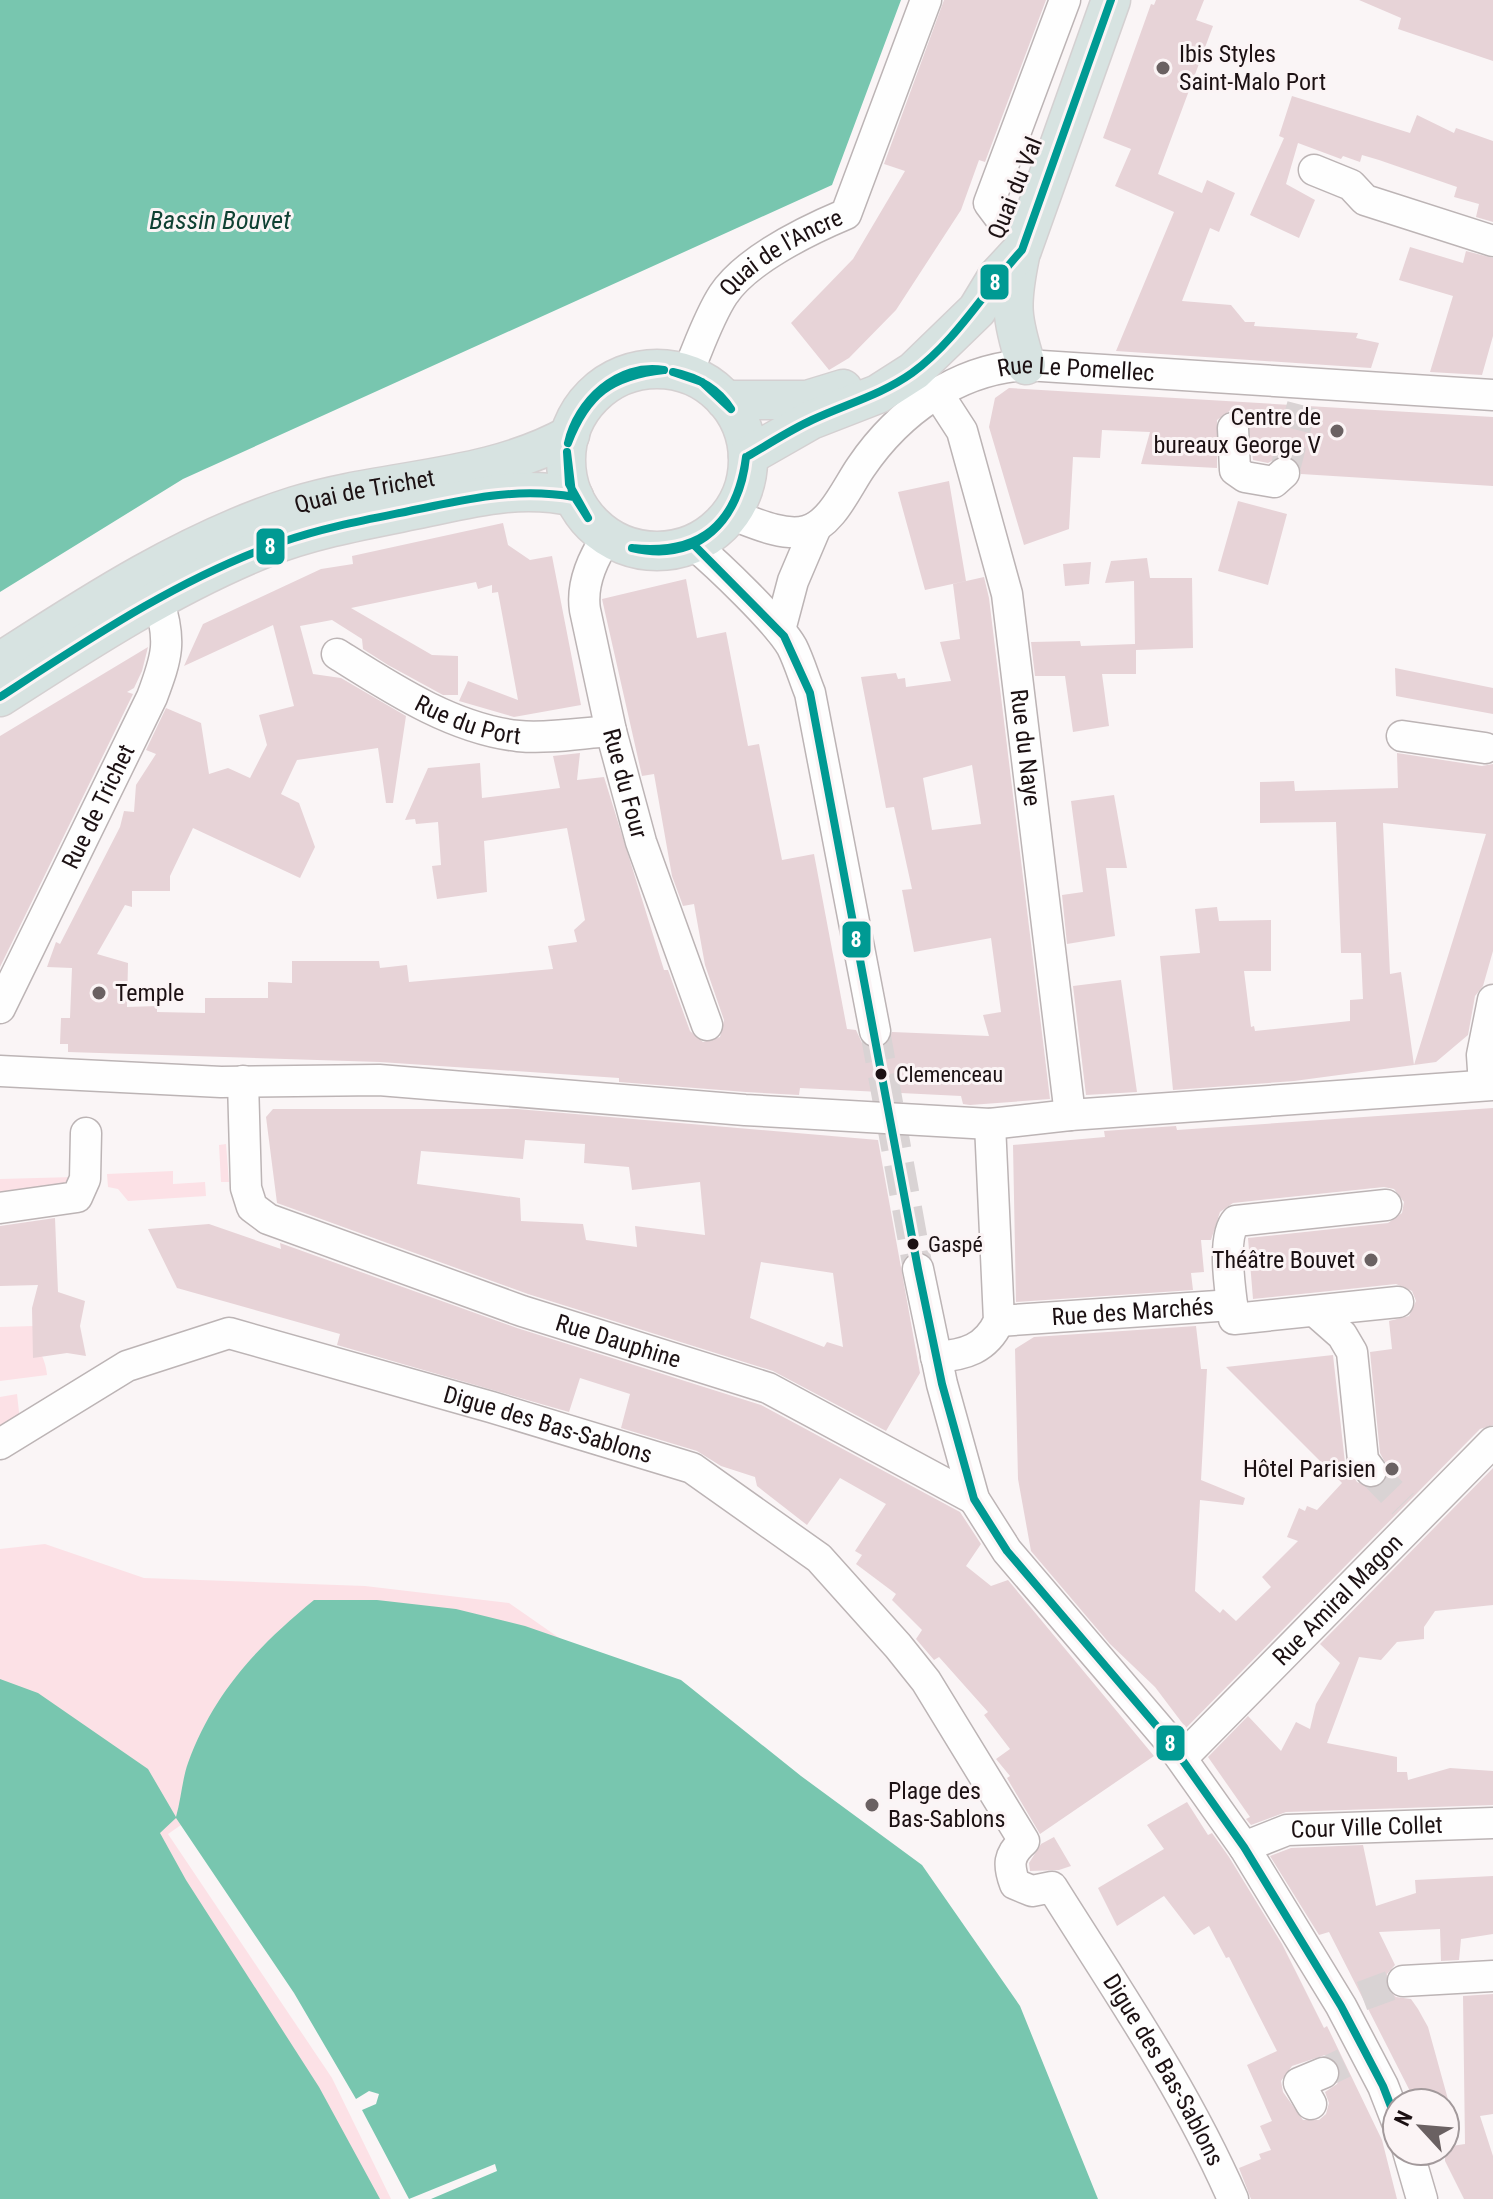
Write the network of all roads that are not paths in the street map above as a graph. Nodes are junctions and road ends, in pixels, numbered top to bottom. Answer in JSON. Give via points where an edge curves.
{"nodes":[{"id":1,"x":926,"y":0,"type":"edge"},
{"id":2,"x":1065,"y":0,"type":"edge"},
{"id":3,"x":1086,"y":0,"type":"edge"},
{"id":4,"x":1111,"y":0,"type":"edge"},
{"id":5,"x":1314,"y":170,"type":"dead end"},
{"id":6,"x":1013,"y":237,"type":"junction"},
{"id":7,"x":1493,"y":241,"type":"edge"},
{"id":8,"x":1026,"y":365,"type":"junction"},
{"id":9,"x":687,"y":374,"type":"junction"},
{"id":10,"x":938,"y":394,"type":"junction"},
{"id":11,"x":1493,"y":395,"type":"edge"},
{"id":12,"x":725,"y":400,"type":"junction"},
{"id":13,"x":1233,"y":428,"type":"dead end"},
{"id":14,"x":570,"y":435,"type":"junction"},
{"id":15,"x":748,"y":456,"type":"junction"},
{"id":16,"x":1284,"y":473,"type":"dead end"},
{"id":17,"x":574,"y":497,"type":"junction"},
{"id":18,"x":730,"y":514,"type":"junction"},
{"id":19,"x":816,"y":527,"type":"junction"},
{"id":20,"x":607,"y":537,"type":"junction"},
{"id":21,"x":693,"y":544,"type":"junction"},
{"id":22,"x":158,"y":599,"type":"junction"},
{"id":23,"x":780,"y":630,"type":"junction"},
{"id":24,"x":337,"y":654,"type":"dead end"},
{"id":25,"x":0,"y":662,"type":"edge"},
{"id":26,"x":0,"y":697,"type":"edge"},
{"id":27,"x":611,"y":731,"type":"junction"},
{"id":28,"x":1402,"y":736,"type":"dead end"},
{"id":29,"x":1477,"y":738,"type":"dead end"},
{"id":30,"x":1493,"y":1000,"type":"edge"},
{"id":31,"x":0,"y":1008,"type":"edge"},
{"id":32,"x":707,"y":1025,"type":"dead end"},
{"id":33,"x":875,"y":1031,"type":"tunnel mouth"},
{"id":34,"x":0,"y":1071,"type":"edge"},
{"id":35,"x":243,"y":1081,"type":"junction"},
{"id":36,"x":1489,"y":1085,"type":"edge"},
{"id":37,"x":1070,"y":1115,"type":"junction"},
{"id":38,"x":990,"y":1124,"type":"junction"},
{"id":39,"x":86,"y":1133,"type":"dead end"},
{"id":40,"x":1386,"y":1205,"type":"dead end"},
{"id":41,"x":0,"y":1208,"type":"edge"},
{"id":42,"x":918,"y":1269,"type":"tunnel mouth"},
{"id":43,"x":1398,"y":1302,"type":"dead end"},
{"id":44,"x":1232,"y":1305,"type":"junction"},
{"id":45,"x":1317,"y":1313,"type":"junction"},
{"id":46,"x":999,"y":1321,"type":"junction"},
{"id":47,"x":936,"y":1357,"type":"junction"},
{"id":48,"x":1493,"y":1442,"type":"edge"},
{"id":49,"x":0,"y":1444,"type":"edge"},
{"id":50,"x":1371,"y":1471,"type":"tunnel mouth"},
{"id":51,"x":974,"y":1499,"type":"junction"},
{"id":52,"x":1182,"y":1758,"type":"junction"},
{"id":53,"x":1493,"y":1823,"type":"edge"},
{"id":54,"x":1244,"y":1847,"type":"junction"},
{"id":55,"x":1493,"y":1976,"type":"edge"},
{"id":56,"x":1403,"y":1981,"type":"tunnel mouth"},
{"id":57,"x":1344,"y":2063,"type":"junction"},
{"id":58,"x":1311,"y":2104,"type":"dead end"},
{"id":59,"x":1381,"y":2104,"type":"edge"},
{"id":60,"x":1413,"y":2167,"type":"edge"},
{"id":61,"x":1233,"y":2199,"type":"edge"},
{"id":62,"x":1422,"y":2199,"type":"edge"}],
"edges":[{"from":1,"to":9,"type":"street","name":"Quai de l'Ancre","via":[[846,214],[821,224],[732,285]]},
{"from":2,"to":6,"type":"street","via":[[989,203]]},
{"from":3,"to":6,"type":"main road","name":"Quai du Val"},
{"from":4,"to":6,"type":"main road","name":"Quai du Val"},
{"from":5,"to":7,"type":"street","via":[[1351,185],[1365,200]]},
{"from":6,"to":8,"type":"main road","via":[[1012,322]]},
{"from":6,"to":12,"type":"main road","name":"Quai du Val","via":[[949,316],[902,356],[853,386],[807,400]]},
{"from":6,"to":15,"type":"main road","name":"Quai du Val","via":[[977,310],[914,371],[878,394],[811,420]]},
{"from":8,"to":10,"type":"street","name":"Rue Le Pomellec","via":[[994,367]]},
{"from":8,"to":11,"type":"street","name":"Rue Le Pomellec","via":[[1302,394]]},
{"from":9,"to":12,"type":"main road"},
{"from":9,"to":14,"type":"main road","via":[[638,371],[608,383],[584,405]]},
{"from":10,"to":19,"type":"street","name":"Rue Le Pomellec","via":[[886,434]]},
{"from":10,"to":37,"type":"street","name":"Rue du Naye","via":[[962,431],[1003,574]]},
{"from":12,"to":15,"type":"main road","via":[[741,426]]},
{"from":13,"to":16,"type":"street","via":[[1235,470],[1274,482]]},
{"from":14,"to":17,"type":"main road","via":[[566,460]]},
{"from":14,"to":25,"type":"main road","name":"Quai de Trichet","via":[[526,457],[295,506],[137,576]]},
{"from":15,"to":18,"type":"main road","via":[[744,487]]},
{"from":17,"to":20,"type":"main road"},
{"from":17,"to":22,"type":"main road","name":"Quai de Trichet","via":[[509,491],[322,529]]},
{"from":18,"to":19,"type":"street","via":[[788,532]]},
{"from":18,"to":21,"type":"main road"},
{"from":19,"to":23,"type":"street","name":"Rue Le Pomellec"},
{"from":20,"to":21,"type":"main road","via":[[658,551]]},
{"from":20,"to":27,"type":"street","name":"Rue du Four","via":[[582,596]]},
{"from":21,"to":23,"type":"street"},
{"from":22,"to":26,"type":"main road","name":"Quai de Trichet"},
{"from":22,"to":31,"type":"street","name":"Rue de Trichet","via":[[168,629],[162,671]]},
{"from":23,"to":33,"type":"street","via":[[810,693]]},
{"from":24,"to":27,"type":"street","name":"Rue du Port","via":[[413,699],[503,734]]},
{"from":27,"to":32,"type":"street","name":"Rue du Four","via":[[641,842]]},
{"from":28,"to":29,"type":"street"},
{"from":30,"to":36,"type":"street","via":[[1482,1055]]},
{"from":34,"to":35,"type":"street"},
{"from":35,"to":38,"type":"street","via":[[379,1080]]},
{"from":35,"to":51,"type":"street","name":"Rue Dauphine","via":[[246,1188],[252,1207],[268,1219],[522,1311],[768,1388]]},
{"from":36,"to":37,"type":"street"},
{"from":37,"to":38,"type":"street"},
{"from":38,"to":46,"type":"street"},
{"from":39,"to":41,"type":"street","via":[[85,1179],[77,1197]]},
{"from":40,"to":44,"type":"street","via":[[1236,1221],[1228,1236]]},
{"from":42,"to":47,"type":"street"},
{"from":43,"to":45,"type":"street","name":"Rue des Marchés"},
{"from":44,"to":45,"type":"street","name":"Rue des Marchés","via":[[1234,1319]]},
{"from":44,"to":46,"type":"street","name":"Rue des Marchés"},
{"from":45,"to":50,"type":"street","via":[[1352,1352],[1363,1460]]},
{"from":46,"to":47,"type":"street","via":[[982,1345]]},
{"from":47,"to":51,"type":"street"},
{"from":48,"to":52,"type":"street","name":"Rue Amiral Magon","via":[[1410,1511]]},
{"from":49,"to":61,"type":"street","name":"Digue des Bas-Sablons","via":[[127,1366],[229,1333],[692,1468],[819,1558],[926,1681],[1024,1841],[1010,1858],[1015,1884],[1032,1891],[1052,1887],[1142,2024],[1208,2142]]},
{"from":51,"to":52,"type":"street","via":[[1007,1551]]},
{"from":52,"to":54,"type":"street"},
{"from":53,"to":54,"type":"street","name":"Cour Ville Collet","via":[[1287,1830]]},
{"from":54,"to":57,"type":"street","via":[[1352,2001]]},
{"from":55,"to":56,"type":"street"},
{"from":57,"to":58,"type":"street","via":[[1299,2083]]},
{"from":57,"to":59,"type":"street"},
{"from":60,"to":62,"type":"street"}]}
